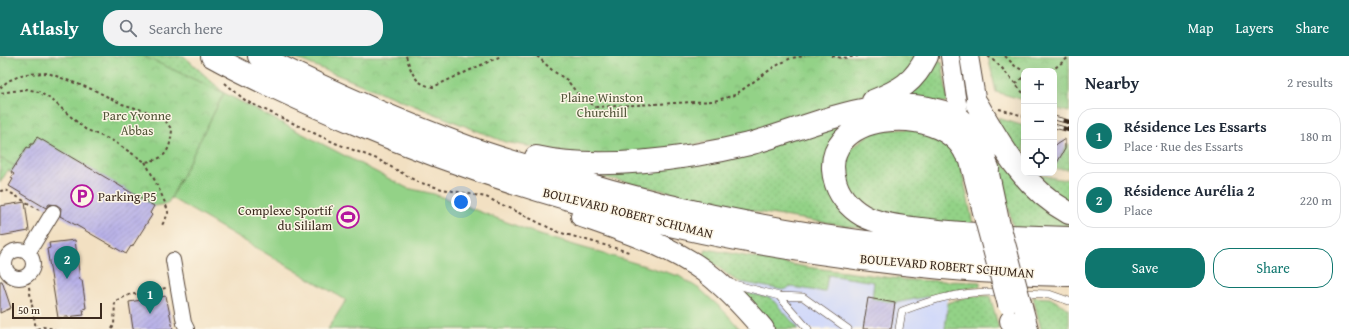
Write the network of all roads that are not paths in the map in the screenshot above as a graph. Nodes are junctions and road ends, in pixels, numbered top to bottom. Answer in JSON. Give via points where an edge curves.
{"nodes":[{"id":1,"x":212,"y":56,"type":"edge"},
{"id":2,"x":259,"y":56,"type":"edge"},
{"id":3,"x":927,"y":56,"type":"edge"},
{"id":4,"x":950,"y":56,"type":"edge"},
{"id":5,"x":970,"y":56,"type":"edge"},
{"id":6,"x":986,"y":105,"type":"junction"},
{"id":7,"x":959,"y":119,"type":"junction"},
{"id":8,"x":820,"y":122,"type":"junction"},
{"id":9,"x":385,"y":136,"type":"junction"},
{"id":10,"x":444,"y":138,"type":"junction"},
{"id":11,"x":966,"y":154,"type":"junction"},
{"id":12,"x":988,"y":168,"type":"junction"},
{"id":13,"x":1069,"y":213,"type":"edge"},
{"id":14,"x":52,"y":214,"type":"road end"},
{"id":15,"x":992,"y":220,"type":"junction"},
{"id":16,"x":1069,"y":238,"type":"edge"},
{"id":17,"x":28,"y":253,"type":"junction"},
{"id":18,"x":1069,"y":256,"type":"edge"},
{"id":19,"x":686,"y":259,"type":"junction"},
{"id":20,"x":172,"y":260,"type":"dead end"},
{"id":21,"x":2,"y":266,"type":"edge"},
{"id":22,"x":1069,"y":275,"type":"edge"},
{"id":23,"x":779,"y":296,"type":"junction"},
{"id":24,"x":1069,"y":301,"type":"edge"},
{"id":25,"x":1017,"y":320,"type":"edge"},
{"id":26,"x":187,"y":329,"type":"edge"},
{"id":27,"x":763,"y":329,"type":"edge"},
{"id":28,"x":808,"y":329,"type":"edge"},
{"id":29,"x":848,"y":329,"type":"edge"},
{"id":30,"x":900,"y":329,"type":"edge"}],
"edges":[{"from":1,"to":9,"type":"highway","name":"BOULEVARD ROBERT SCHUMAN","via":[[273,87]]},
{"from":2,"to":10,"type":"highway","name":"BOULEVARD ROBERT SCHUMAN","via":[[333,91]]},
{"from":3,"to":8,"type":"highway","via":[[913,79],[901,89]]},
{"from":4,"to":7,"type":"street"},
{"from":5,"to":6,"type":"street"},
{"from":6,"to":12,"type":"street"},
{"from":6,"to":13,"type":"highway","via":[[1005,152],[1022,175],[1043,196]]},
{"from":7,"to":8,"type":"highway","via":[[941,111],[900,104],[873,108]]},
{"from":7,"to":11,"type":"street"},
{"from":7,"to":12,"type":"highway","via":[[971,133]]},
{"from":8,"to":10,"type":"highway","via":[[748,144],[648,161],[580,163],[545,160]]},
{"from":9,"to":19,"type":"highway","via":[[428,159],[637,236]]},
{"from":9,"to":22,"type":"highway","name":"BOULEVARD ROBERT SCHUMAN","via":[[482,172],[549,193],[732,239],[902,264],[986,272]]},
{"from":10,"to":18,"type":"highway","name":"BOULEVARD ROBERT SCHUMAN","via":[[499,158],[600,188],[750,223],[920,247]]},
{"from":11,"to":15,"type":"street"},
{"from":11,"to":16,"type":"highway","via":[[960,142],[942,130],[912,121],[879,121],[856,129],[844,139],[834,160],[833,174],[837,188],[848,204],[863,216],[879,222],[963,233]]},
{"from":12,"to":15,"type":"street"},
{"from":14,"to":17,"type":"street"},
{"from":15,"to":25,"type":"street","bridge":true},
{"from":17,"to":21,"type":"street","via":[[24,250],[14,250]]},
{"from":17,"to":21,"type":"street","via":[[33,265],[27,275],[21,278],[12,276]]},
{"from":19,"to":23,"type":"lane","via":[[739,286]]},
{"from":19,"to":27,"type":"highway","via":[[724,287]]},
{"from":20,"to":26,"type":"street"},
{"from":23,"to":28,"type":"lane"},
{"from":23,"to":29,"type":"lane","via":[[803,297]]},
{"from":24,"to":30,"type":"lane","via":[[1038,293],[962,293],[902,311]]}]}
